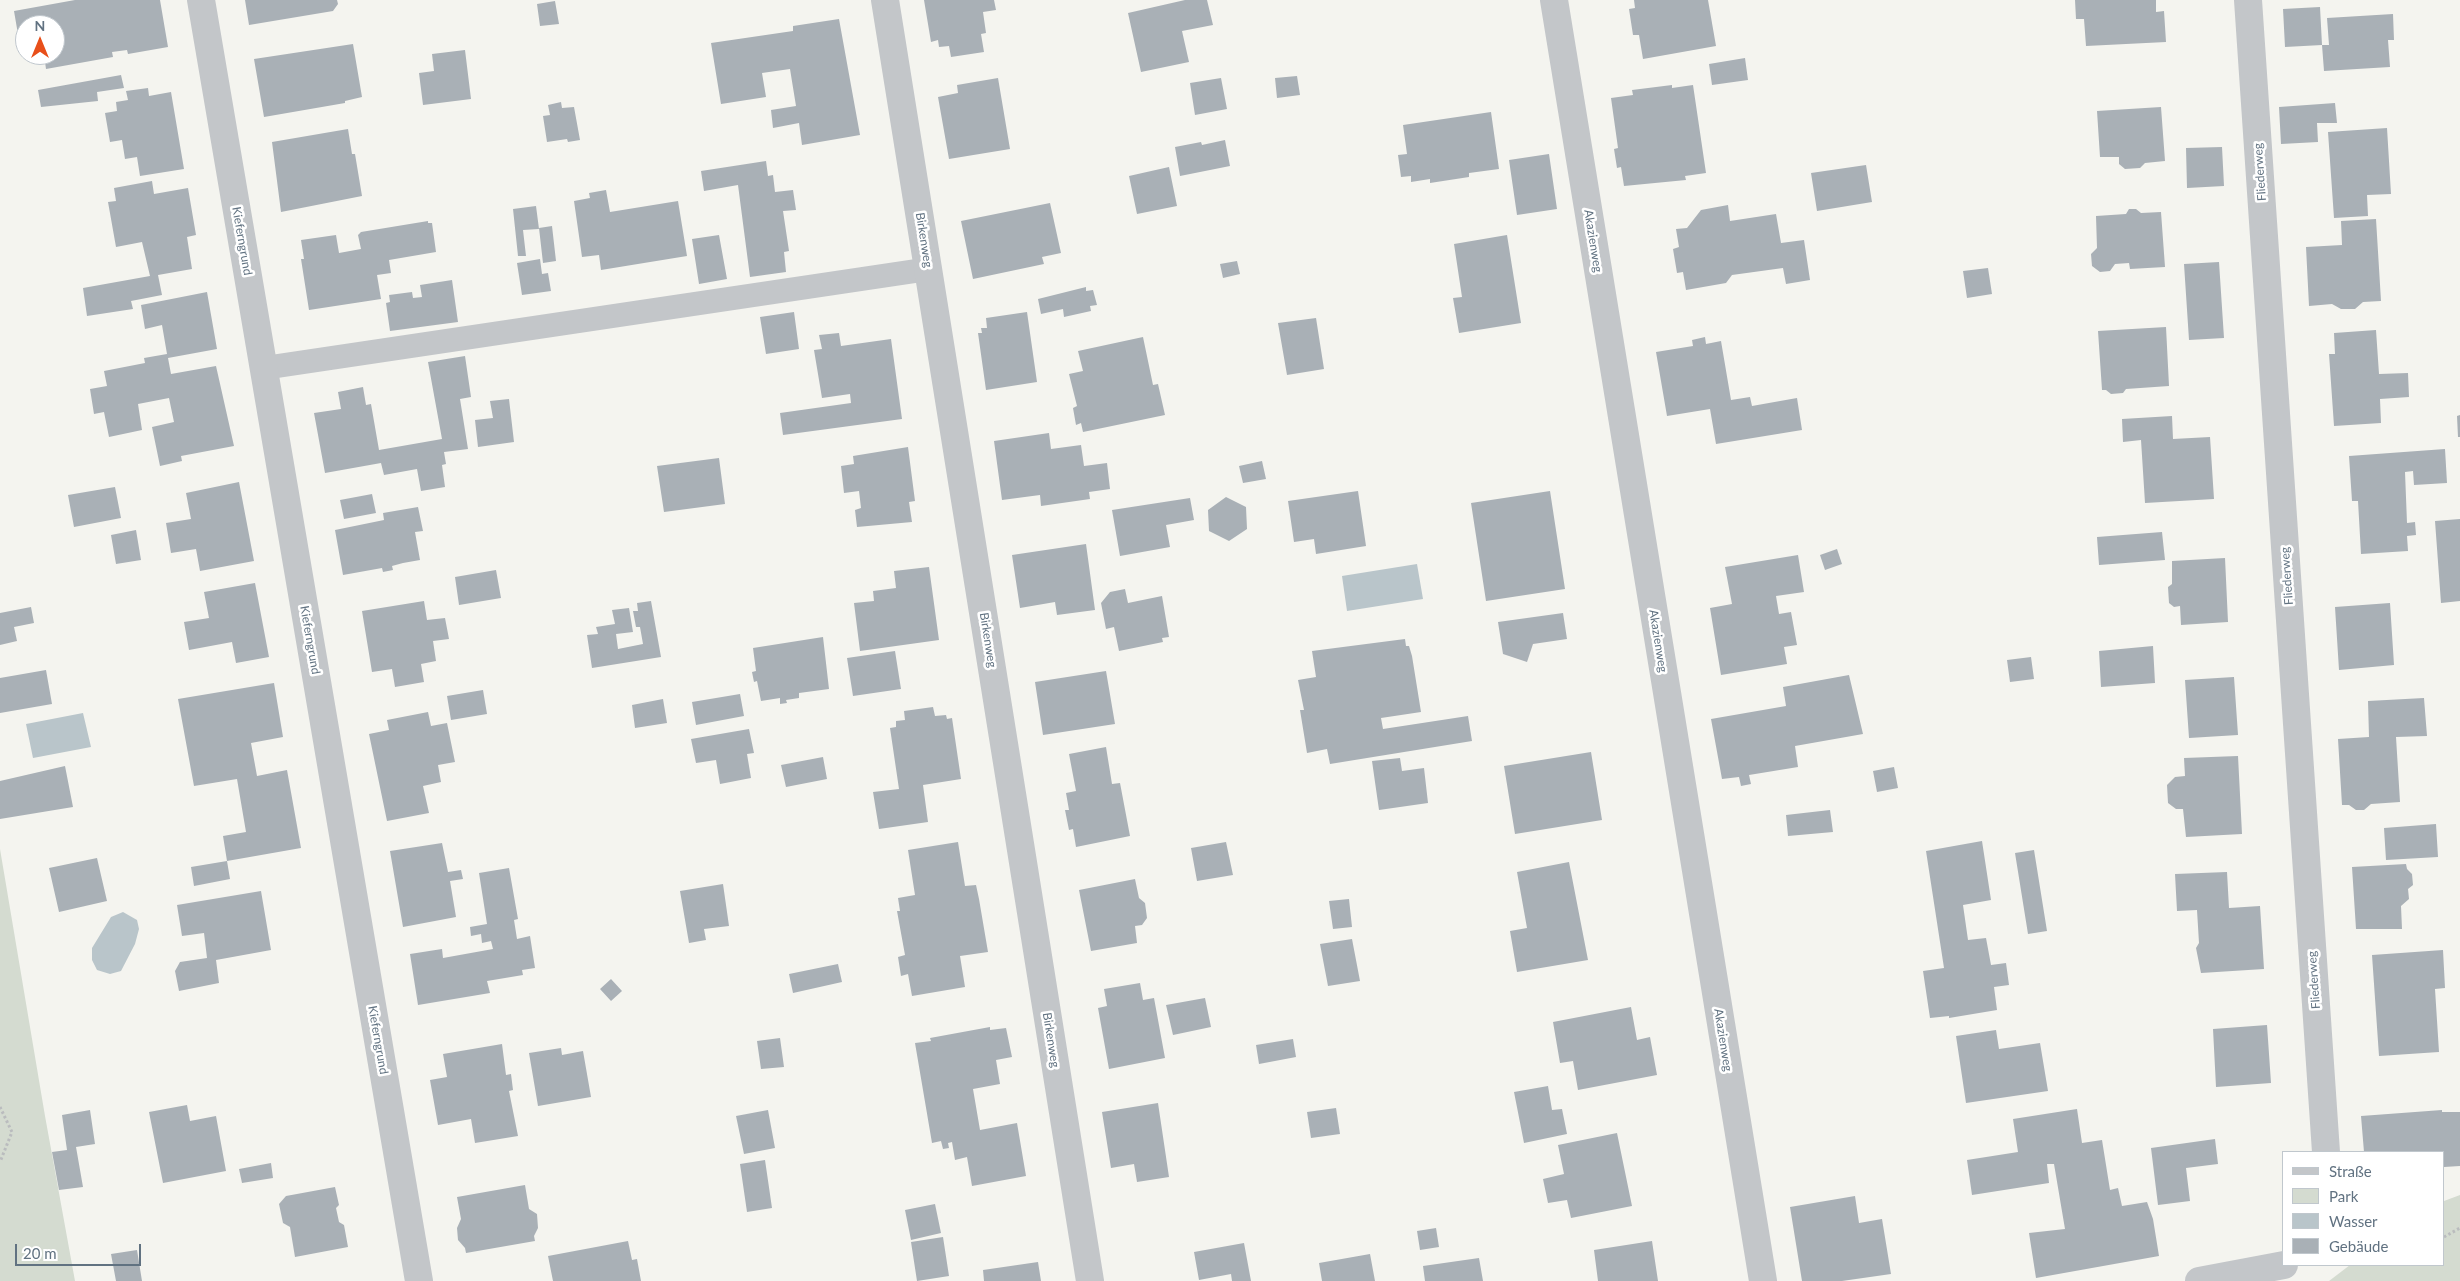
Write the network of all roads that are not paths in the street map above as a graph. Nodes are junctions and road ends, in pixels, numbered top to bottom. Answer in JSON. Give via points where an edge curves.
{"nodes":[{"id":1,"x":201,"y":0,"type":"edge"},
{"id":2,"x":885,"y":0,"type":"edge"},
{"id":3,"x":1554,"y":0,"type":"edge"},
{"id":4,"x":2248,"y":0,"type":"edge"},
{"id":5,"x":929,"y":269,"type":"junction"},
{"id":6,"x":264,"y":368,"type":"junction"},
{"id":7,"x":2326,"y":1151,"type":"edge"},
{"id":8,"x":2282,"y":1265,"type":"edge"},
{"id":9,"x":419,"y":1281,"type":"edge"},
{"id":10,"x":1090,"y":1281,"type":"edge"},
{"id":11,"x":1763,"y":1281,"type":"edge"},
{"id":12,"x":2200,"y":1281,"type":"edge"}],
"edges":[{"from":1,"to":6,"type":"street","name":"Kieferngrund"},
{"from":2,"to":5,"type":"street","name":"Birkenweg"},
{"from":3,"to":11,"type":"street","name":"Akazienweg"},
{"from":4,"to":7,"type":"street","name":"Fliederweg"},
{"from":5,"to":6,"type":"lane"},
{"from":5,"to":10,"type":"street","name":"Birkenweg"},
{"from":6,"to":9,"type":"street","name":"Kieferngrund"},
{"from":8,"to":12,"type":"street"}]}
